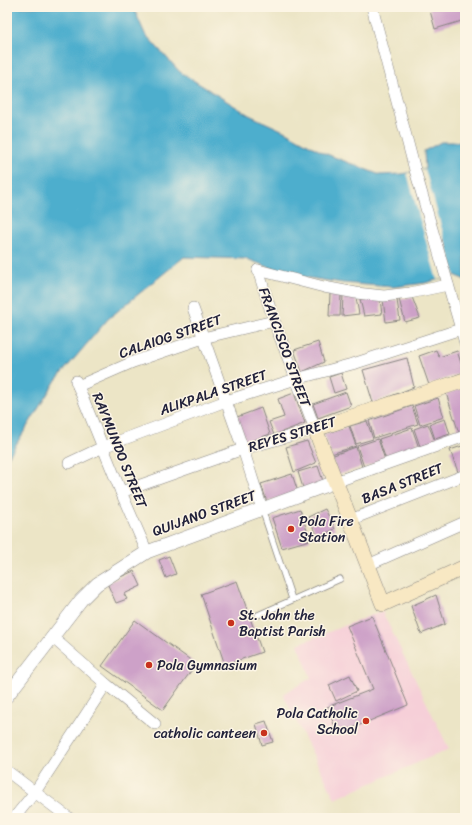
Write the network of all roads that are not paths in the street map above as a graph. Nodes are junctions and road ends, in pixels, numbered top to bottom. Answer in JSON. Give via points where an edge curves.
{"nodes":[{"id":1,"x":372,"y":7,"type":"edge"},
{"id":2,"x":447,"y":282,"type":"junction"},
{"id":3,"x":193,"y":308,"type":"dead end"},
{"id":4,"x":274,"y":321,"type":"junction"},
{"id":5,"x":461,"y":329,"type":"junction"},
{"id":6,"x":203,"y":338,"type":"junction"},
{"id":7,"x":465,"y":343,"type":"edge"},
{"id":8,"x":296,"y":380,"type":"junction"},
{"id":9,"x":465,"y":380,"type":"edge"},
{"id":10,"x":77,"y":384,"type":"joint"},
{"id":11,"x":226,"y":401,"type":"junction"},
{"id":12,"x":315,"y":429,"type":"junction"},
{"id":13,"x":465,"y":436,"type":"edge"},
{"id":14,"x":103,"y":447,"type":"junction"},
{"id":15,"x":243,"y":449,"type":"junction"},
{"id":16,"x":69,"y":463,"type":"dead end"},
{"id":17,"x":465,"y":474,"type":"edge"},
{"id":18,"x":335,"y":482,"type":"junction"},
{"id":19,"x":120,"y":492,"type":"junction"},
{"id":20,"x":262,"y":509,"type":"junction"},
{"id":21,"x":350,"y":520,"type":"junction"},
{"id":22,"x":465,"y":522,"type":"edge"},
{"id":23,"x":147,"y":552,"type":"junction"},
{"id":24,"x":368,"y":565,"type":"junction"},
{"id":25,"x":465,"y":568,"type":"edge"},
{"id":26,"x":340,"y":579,"type":"dead end"},
{"id":27,"x":292,"y":599,"type":"junction"},
{"id":28,"x":258,"y":615,"type":"dead end"},
{"id":29,"x":52,"y":638,"type":"junction"},
{"id":30,"x":106,"y":684,"type":"junction"},
{"id":31,"x":7,"y":696,"type":"edge"},
{"id":32,"x":155,"y":724,"type":"dead end"},
{"id":33,"x":7,"y":771,"type":"edge"},
{"id":34,"x":35,"y":792,"type":"junction"},
{"id":35,"x":14,"y":818,"type":"edge"},
{"id":36,"x":69,"y":818,"type":"edge"}],
"edges":[{"from":1,"to":2,"type":"street"},
{"from":2,"to":4,"type":"street","name":"FRANCISCO STREET","via":[[410,293],[384,296],[324,287],[258,270]]},
{"from":2,"to":5,"type":"street"},
{"from":3,"to":6,"type":"street"},
{"from":4,"to":6,"type":"street","name":"CALAIOG STREET"},
{"from":4,"to":8,"type":"street","name":"FRANCISCO STREET"},
{"from":5,"to":7,"type":"street"},
{"from":5,"to":8,"type":"street","name":"ALIKPALA STREET"},
{"from":6,"to":10,"type":"street","name":"CALAIOG STREET"},
{"from":6,"to":11,"type":"street"},
{"from":8,"to":11,"type":"street","name":"ALIKPALA STREET"},
{"from":8,"to":12,"type":"street","name":"FRANCISCO STREET"},
{"from":9,"to":12,"type":"main road","name":"REYES STREET"},
{"from":10,"to":14,"type":"street","name":"RAYMUNDO STREET"},
{"from":11,"to":14,"type":"street","name":"ALIKPALA STREET"},
{"from":11,"to":15,"type":"street"},
{"from":12,"to":15,"type":"street","name":"REYES STREET"},
{"from":12,"to":18,"type":"main road","name":"FRANCISCO STREET"},
{"from":13,"to":18,"type":"street","name":"QUIJANO STREET"},
{"from":14,"to":16,"type":"street","name":"ALIKPALA STREET"},
{"from":14,"to":19,"type":"street","name":"RAYMUNDO STREET"},
{"from":15,"to":19,"type":"street","name":"REYES STREET"},
{"from":15,"to":20,"type":"street"},
{"from":17,"to":21,"type":"street","name":"BASA STREET"},
{"from":18,"to":20,"type":"street","name":"QUIJANO STREET"},
{"from":18,"to":21,"type":"main road","name":"FRANCISCO STREET"},
{"from":19,"to":23,"type":"street","name":"RAYMUNDO STREET"},
{"from":20,"to":23,"type":"street","name":"QUIJANO STREET"},
{"from":20,"to":27,"type":"lane"},
{"from":21,"to":24,"type":"main road","name":"FRANCISCO STREET"},
{"from":22,"to":24,"type":"street"},
{"from":23,"to":29,"type":"street","name":"QUIJANO STREET","via":[[97,584],[81,600]]},
{"from":24,"to":25,"type":"main road","name":"FRANCISCO STREET","via":[[383,604]]},
{"from":26,"to":27,"type":"lane"},
{"from":27,"to":28,"type":"lane"},
{"from":29,"to":30,"type":"street"},
{"from":29,"to":31,"type":"street","name":"QUIJANO STREET"},
{"from":30,"to":32,"type":"street"},
{"from":30,"to":34,"type":"street"},
{"from":33,"to":34,"type":"street"},
{"from":34,"to":35,"type":"street"},
{"from":34,"to":36,"type":"street"}]}
